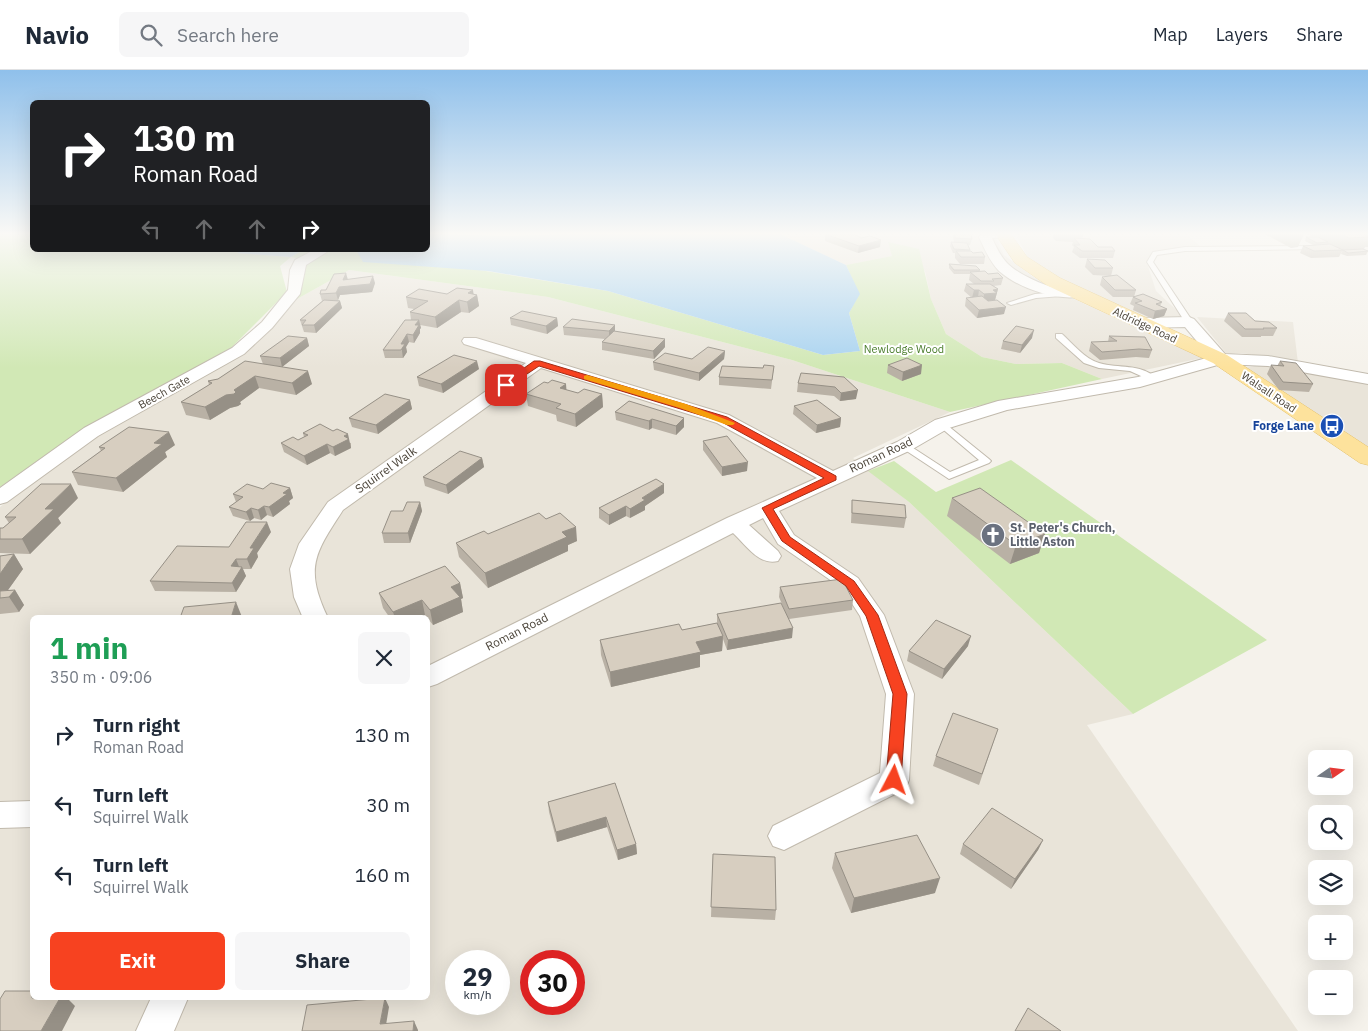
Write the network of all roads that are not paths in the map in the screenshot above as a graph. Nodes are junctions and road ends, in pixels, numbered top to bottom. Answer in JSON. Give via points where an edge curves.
{"nodes":[{"id":1,"x":296,"y":278,"type":"edge"},
{"id":2,"x":1020,"y":278,"type":"edge"},
{"id":3,"x":1048,"y":278,"type":"edge"},
{"id":4,"x":1161,"y":278,"type":"edge"},
{"id":5,"x":1078,"y":293,"type":"junction"},
{"id":6,"x":1059,"y":294,"type":"junction"},
{"id":7,"x":1011,"y":303,"type":"dead end"},
{"id":8,"x":1190,"y":322,"type":"junction"},
{"id":9,"x":1141,"y":323,"type":"junction"},
{"id":10,"x":1058,"y":336,"type":"dead end"},
{"id":11,"x":470,"y":341,"type":"dead end"},
{"id":12,"x":1220,"y":359,"type":"junction"},
{"id":13,"x":537,"y":363,"type":"junction"},
{"id":14,"x":1152,"y":378,"type":"junction"},
{"id":15,"x":1368,"y":379,"type":"edge"},
{"id":16,"x":942,"y":424,"type":"junction"},
{"id":17,"x":904,"y":446,"type":"junction"},
{"id":18,"x":1368,"y":458,"type":"edge"},
{"id":19,"x":832,"y":478,"type":"junction"},
{"id":20,"x":0,"y":498,"type":"edge"},
{"id":21,"x":767,"y":508,"type":"junction"},
{"id":22,"x":735,"y":523,"type":"junction"},
{"id":23,"x":770,"y":556,"type":"dead end"},
{"id":24,"x":315,"y":615,"type":"edge"},
{"id":25,"x":430,"y":676,"type":"edge"},
{"id":26,"x":0,"y":814,"type":"edge"},
{"id":27,"x":30,"y":814,"type":"edge"},
{"id":28,"x":784,"y":836,"type":"dead end"},
{"id":29,"x":169,"y":1000,"type":"edge"},
{"id":30,"x":155,"y":1031,"type":"edge"}],
"edges":[{"from":1,"to":20,"type":"street","name":"Beech Gate","via":[[295,291],[267,325],[238,351],[91,432]]},
{"from":2,"to":6,"type":"street"},
{"from":3,"to":5,"type":"main road","name":"Aldridge Road"},
{"from":4,"to":8,"type":"lane"},
{"from":5,"to":6,"type":"street"},
{"from":5,"to":9,"type":"main road","name":"Aldridge Road"},
{"from":6,"to":7,"type":"lane"},
{"from":8,"to":9,"type":"street"},
{"from":8,"to":12,"type":"street"},
{"from":9,"to":12,"type":"main road","name":"Aldridge Road"},
{"from":10,"to":14,"type":"lane","via":[[1087,362],[1132,369]]},
{"from":11,"to":13,"type":"street"},
{"from":12,"to":14,"type":"street","name":"Roman Road"},
{"from":12,"to":15,"type":"street","via":[[1268,361]]},
{"from":12,"to":18,"type":"main road","name":"Walsall Road"},
{"from":13,"to":19,"type":"street","via":[[724,419]]},
{"from":13,"to":24,"type":"street","name":"Squirrel Walk","via":[[335,506],[310,544],[302,569],[306,597]]},
{"from":14,"to":16,"type":"street","name":"Roman Road","via":[[1004,405]]},
{"from":16,"to":17,"type":"street","name":"Roman Road"},
{"from":16,"to":17,"type":"lane","via":[[986,461],[949,476]]},
{"from":17,"to":19,"type":"street","name":"Roman Road"},
{"from":19,"to":21,"type":"street","name":"Roman Road"},
{"from":21,"to":22,"type":"street","name":"Roman Road"},
{"from":21,"to":28,"type":"street","via":[[786,539],[850,583],[872,615],[900,694],[894,780]]},
{"from":22,"to":23,"type":"street"},
{"from":22,"to":25,"type":"street","name":"Roman Road"},
{"from":26,"to":27,"type":"street"},
{"from":29,"to":30,"type":"street"}]}
